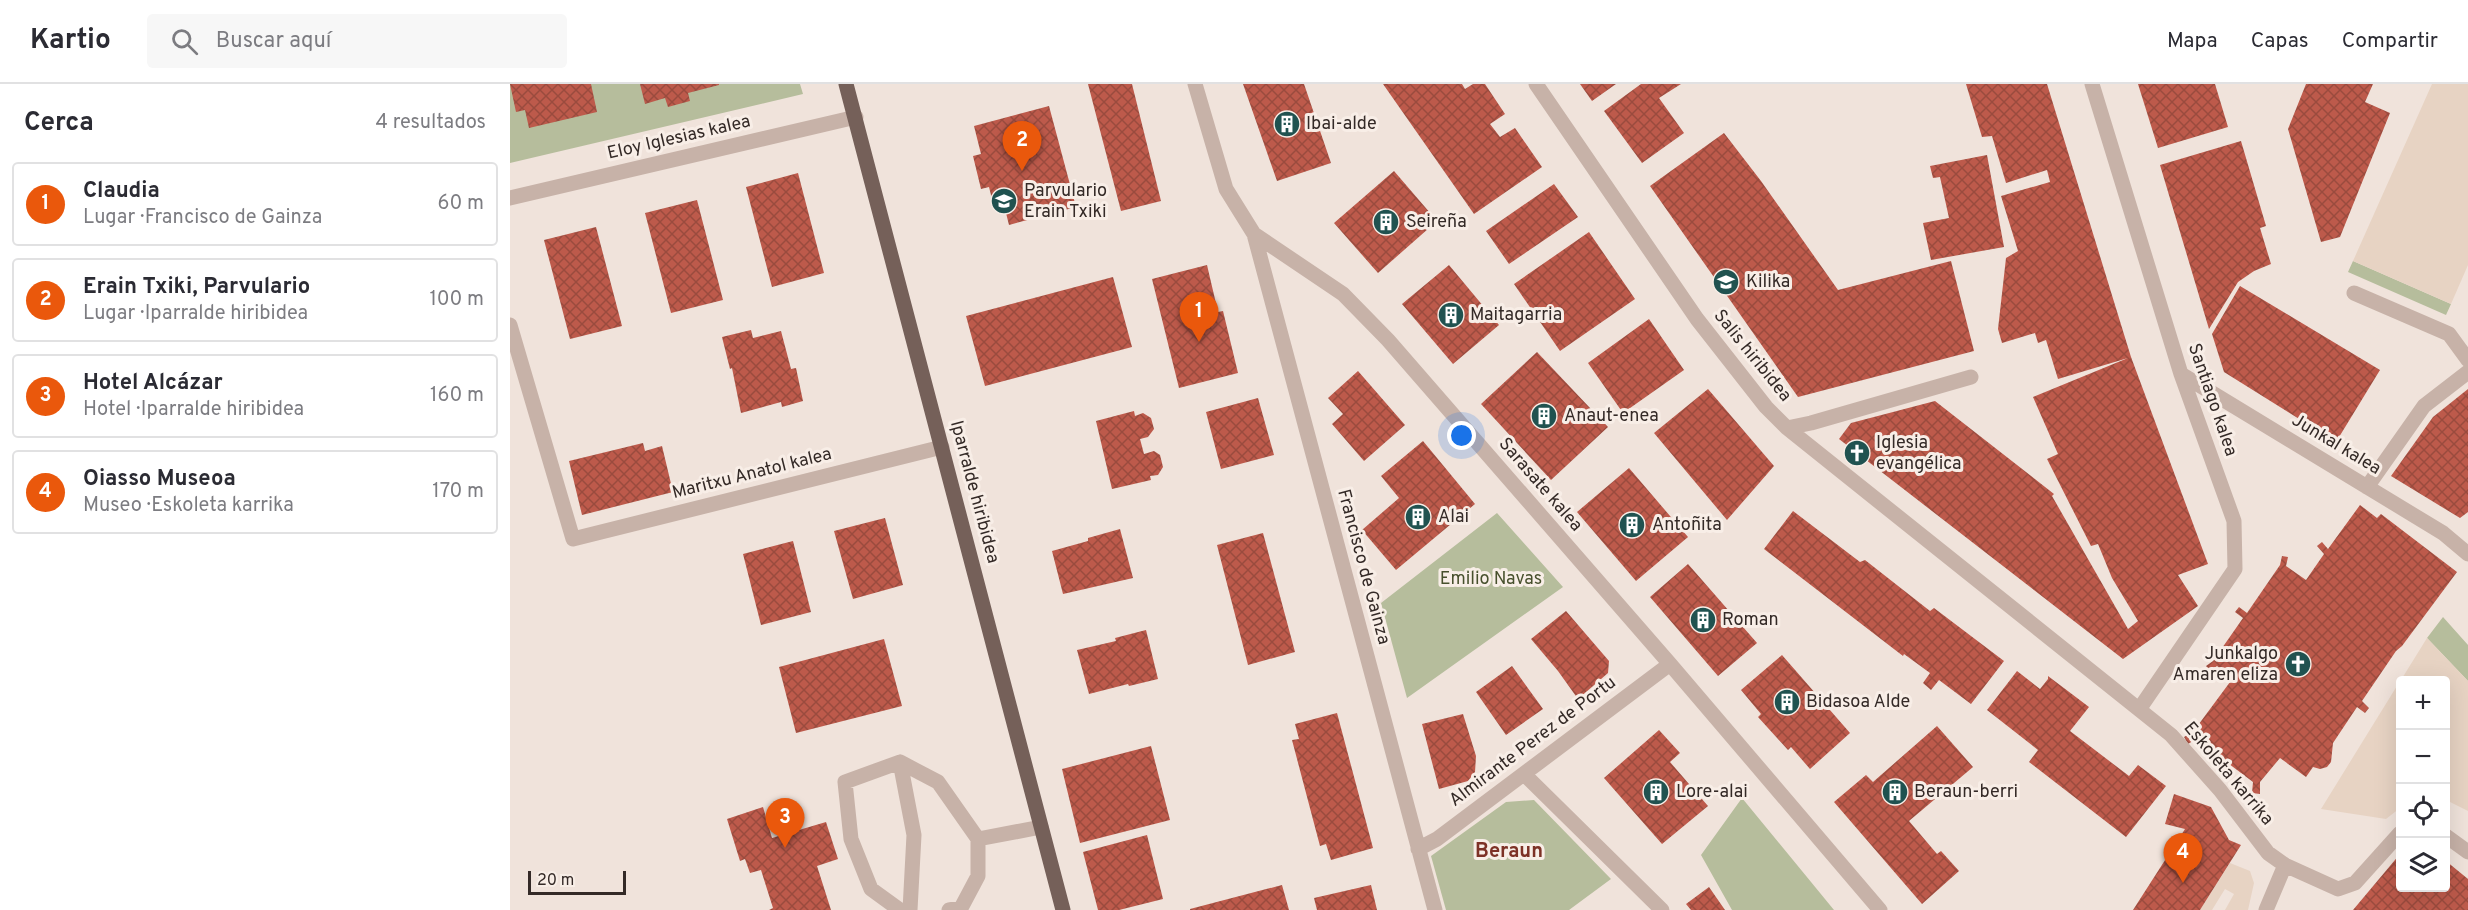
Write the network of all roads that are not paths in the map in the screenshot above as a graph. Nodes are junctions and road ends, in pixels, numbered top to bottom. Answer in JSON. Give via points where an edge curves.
{"nodes":[{"id":1,"x":846,"y":84,"type":"edge"},
{"id":2,"x":1195,"y":84,"type":"edge"},
{"id":3,"x":1536,"y":84,"type":"edge"},
{"id":4,"x":2092,"y":84,"type":"edge"},
{"id":5,"x":856,"y":117,"type":"junction"},
{"id":6,"x":510,"y":198,"type":"edge"},
{"id":7,"x":1254,"y":234,"type":"junction"},
{"id":8,"x":2354,"y":293,"type":"dead end"},
{"id":9,"x":510,"y":325,"type":"edge"},
{"id":10,"x":2468,"y":360,"type":"edge"},
{"id":11,"x":2468,"y":372,"type":"edge"},
{"id":12,"x":2181,"y":374,"type":"junction"},
{"id":13,"x":1971,"y":377,"type":"dead end"},
{"id":14,"x":1787,"y":428,"type":"junction"},
{"id":15,"x":942,"y":447,"type":"junction"},
{"id":16,"x":2367,"y":487,"type":"junction"},
{"id":17,"x":2468,"y":554,"type":"edge"},
{"id":18,"x":1670,"y":664,"type":"junction"},
{"id":19,"x":2140,"y":708,"type":"junction"},
{"id":20,"x":900,"y":762,"type":"junction"},
{"id":21,"x":1524,"y":774,"type":"junction"},
{"id":22,"x":1041,"y":827,"type":"junction"},
{"id":23,"x":2396,"y":838,"type":"edge"},
{"id":24,"x":2448,"y":838,"type":"edge"},
{"id":25,"x":978,"y":839,"type":"junction"},
{"id":26,"x":1418,"y":849,"type":"junction"},
{"id":27,"x":2468,"y":852,"type":"edge"},
{"id":28,"x":2285,"y":865,"type":"junction"},
{"id":29,"x":900,"y":910,"type":"edge"},
{"id":30,"x":910,"y":910,"type":"edge"},
{"id":31,"x":949,"y":910,"type":"edge"},
{"id":32,"x":1063,"y":910,"type":"edge"},
{"id":33,"x":1435,"y":910,"type":"edge"},
{"id":34,"x":1662,"y":910,"type":"edge"},
{"id":35,"x":1880,"y":910,"type":"edge"},
{"id":36,"x":2266,"y":910,"type":"edge"}],
"edges":[{"from":1,"to":5,"type":"main road","name":"Iparralde hiribidea"},
{"from":2,"to":7,"type":"street","name":"Sarasate kalea","via":[[1226,189]]},
{"from":3,"to":14,"type":"street","name":"Salis hiribidea","via":[[1704,328]]},
{"from":4,"to":12,"type":"street","name":"Santiago kalea"},
{"from":5,"to":6,"type":"street","name":"Eloy Iglesias kalea"},
{"from":5,"to":15,"type":"main road","name":"Iparralde hiribidea"},
{"from":7,"to":18,"type":"street","name":"Sarasate kalea","via":[[1343,294]]},
{"from":7,"to":26,"type":"street","name":"Francisco de Gainza"},
{"from":8,"to":10,"type":"street","via":[[2449,334]]},
{"from":9,"to":15,"type":"street","name":"Maritxu Anatol kalea","via":[[572,539]]},
{"from":11,"to":16,"type":"street","via":[[2424,406]]},
{"from":12,"to":16,"type":"street","name":"Junkal kalea"},
{"from":12,"to":19,"type":"street","name":"Santiago kalea","via":[[2235,521],[2235,569]]},
{"from":13,"to":14,"type":"street"},
{"from":14,"to":19,"type":"street","name":"Salis hiribidea"},
{"from":15,"to":22,"type":"main road","name":"Iparralde hiribidea"},
{"from":16,"to":17,"type":"street","name":"Junkal kalea","via":[[2443,533]]},
{"from":18,"to":21,"type":"street","name":"Almirante Perez de Portu"},
{"from":18,"to":35,"type":"street","name":"Sarasate kalea"},
{"from":19,"to":28,"type":"street","name":"Eskoleta karrika","via":[[2171,735],[2268,853]]},
{"from":20,"to":25,"type":"street","via":[[938,782]]},
{"from":20,"to":29,"type":"street","via":[[845,782],[851,839],[871,889]]},
{"from":20,"to":30,"type":"street","via":[[914,835]]},
{"from":21,"to":26,"type":"street","name":"Almirante Perez de Portu"},
{"from":21,"to":34,"type":"street"},
{"from":22,"to":25,"type":"street"},
{"from":22,"to":32,"type":"main road","name":"Iparralde hiribidea"},
{"from":23,"to":28,"type":"street","name":"Eskoleta karrika","via":[[2355,884],[2338,889]]},
{"from":24,"to":27,"type":"street"},
{"from":25,"to":31,"type":"street","via":[[978,876],[961,908]]},
{"from":26,"to":33,"type":"street","name":"Francisco de Gainza"},
{"from":28,"to":36,"type":"street"}]}
